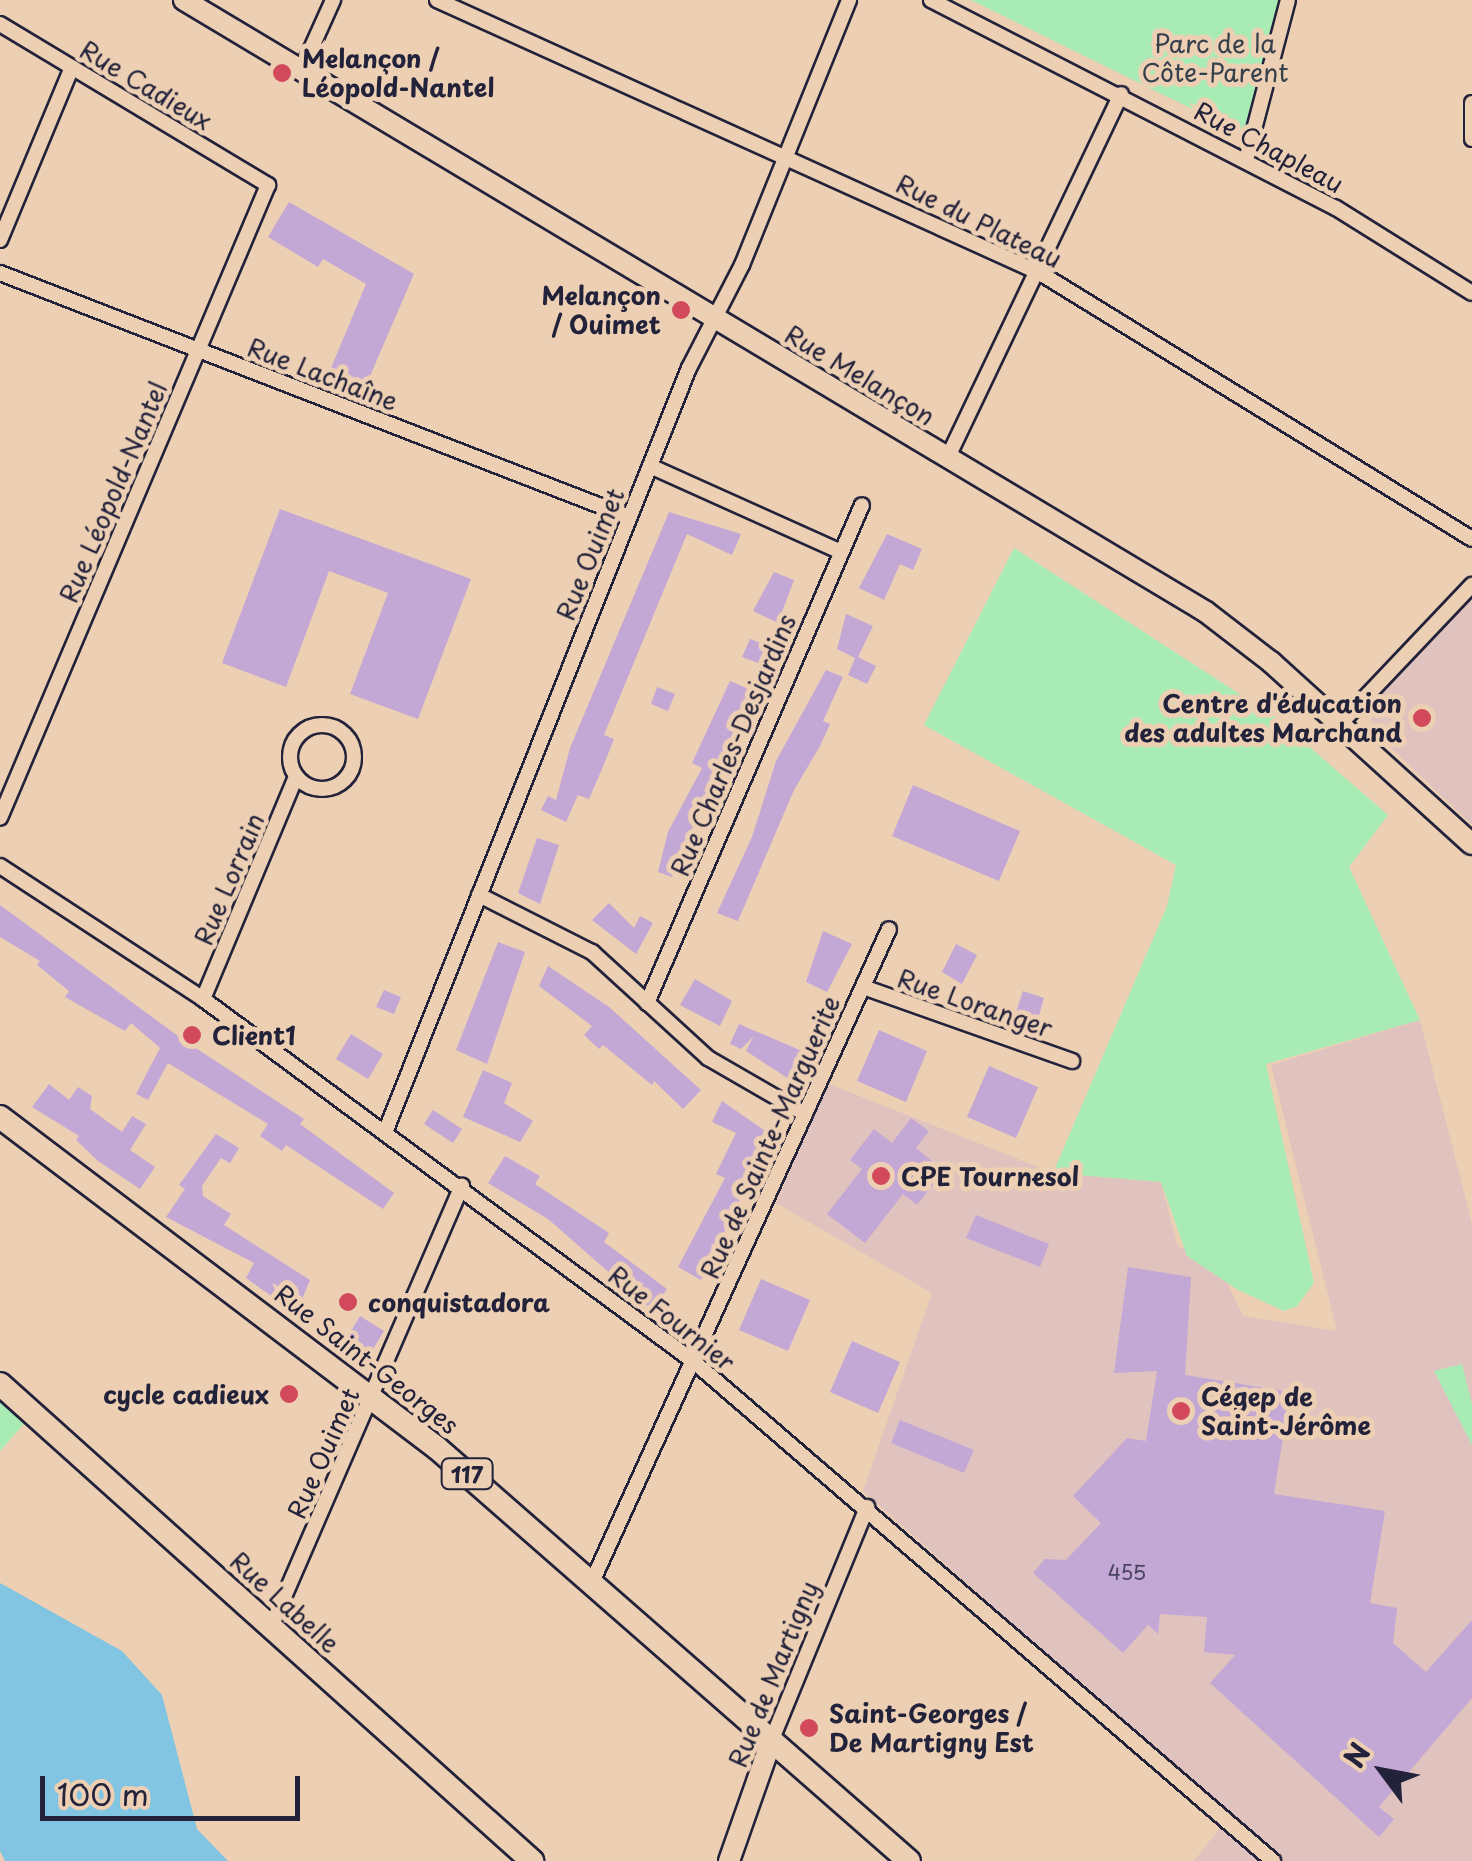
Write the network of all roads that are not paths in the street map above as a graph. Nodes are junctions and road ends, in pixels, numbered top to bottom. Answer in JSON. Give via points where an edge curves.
{"nodes":[{"id":1,"x":184,"y":0,"type":"edge"},
{"id":2,"x":333,"y":0,"type":"edge"},
{"id":3,"x":437,"y":0,"type":"edge"},
{"id":4,"x":850,"y":0,"type":"edge"},
{"id":5,"x":930,"y":0,"type":"edge"},
{"id":6,"x":1288,"y":0,"type":"edge"},
{"id":7,"x":0,"y":24,"type":"edge"},
{"id":8,"x":72,"y":67,"type":"junction"},
{"id":9,"x":302,"y":70,"type":"junction"},
{"id":10,"x":1121,"y":94,"type":"junction"},
{"id":11,"x":1472,"y":103,"type":"edge"},
{"id":12,"x":1472,"y":139,"type":"edge"},
{"id":13,"x":787,"y":154,"type":"junction"},
{"id":14,"x":1246,"y":160,"type":"junction"},
{"id":15,"x":268,"y":185,"type":"joint"},
{"id":16,"x":0,"y":240,"type":"edge"},
{"id":17,"x":1040,"y":272,"type":"junction"},
{"id":18,"x":0,"y":273,"type":"edge"},
{"id":19,"x":1472,"y":293,"type":"edge"},
{"id":20,"x":715,"y":317,"type":"junction"},
{"id":21,"x":198,"y":350,"type":"junction"},
{"id":22,"x":948,"y":457,"type":"junction"},
{"id":23,"x":650,"y":466,"type":"junction"},
{"id":24,"x":862,"y":506,"type":"dead end"},
{"id":25,"x":630,"y":516,"type":"junction"},
{"id":26,"x":1472,"y":539,"type":"edge"},
{"id":27,"x":840,"y":552,"type":"junction"},
{"id":28,"x":1472,"y":585,"type":"edge"},
{"id":29,"x":1340,"y":724,"type":"junction"},
{"id":30,"x":296,"y":776,"type":"junction"},
{"id":31,"x":0,"y":818,"type":"edge"},
{"id":32,"x":1472,"y":844,"type":"edge"},
{"id":33,"x":0,"y":866,"type":"edge"},
{"id":34,"x":479,"y":895,"type":"junction"},
{"id":35,"x":889,"y":929,"type":"dead end"},
{"id":36,"x":862,"y":988,"type":"junction"},
{"id":37,"x":203,"y":999,"type":"junction"},
{"id":38,"x":647,"y":1003,"type":"junction"},
{"id":39,"x":1072,"y":1061,"type":"dead end"},
{"id":40,"x":805,"y":1114,"type":"junction"},
{"id":41,"x":0,"y":1117,"type":"edge"},
{"id":42,"x":386,"y":1130,"type":"junction"},
{"id":43,"x":462,"y":1186,"type":"junction"},
{"id":44,"x":693,"y":1361,"type":"junction"},
{"id":45,"x":0,"y":1384,"type":"edge"},
{"id":46,"x":373,"y":1398,"type":"junction"},
{"id":47,"x":867,"y":1507,"type":"junction"},
{"id":48,"x":592,"y":1582,"type":"junction"},
{"id":49,"x":270,"y":1627,"type":"junction"},
{"id":50,"x":772,"y":1739,"type":"junction"},
{"id":51,"x":532,"y":1861,"type":"edge"},
{"id":52,"x":729,"y":1861,"type":"edge"},
{"id":53,"x":910,"y":1861,"type":"edge"},
{"id":54,"x":1273,"y":1861,"type":"edge"}],
"edges":[{"from":1,"to":9,"type":"street","name":"Rue Melançon"},
{"from":2,"to":9,"type":"street"},
{"from":3,"to":13,"type":"street","name":"Rue du Plateau"},
{"from":4,"to":13,"type":"street","name":"Rue Ouimet"},
{"from":5,"to":10,"type":"street","name":"Rue Chapleau"},
{"from":6,"to":14,"type":"street"},
{"from":7,"to":8,"type":"street","name":"Rue Cadieux"},
{"from":8,"to":15,"type":"street","name":"Rue Cadieux"},
{"from":8,"to":16,"type":"street"},
{"from":9,"to":20,"type":"street","name":"Rue Melançon"},
{"from":10,"to":14,"type":"street","name":"Rue Chapleau"},
{"from":10,"to":17,"type":"street"},
{"from":11,"to":12,"type":"street"},
{"from":13,"to":17,"type":"street","name":"Rue du Plateau"},
{"from":13,"to":20,"type":"street","name":"Rue Ouimet"},
{"from":14,"to":19,"type":"street","name":"Rue Chapleau"},
{"from":15,"to":21,"type":"street","name":"Rue Léopold-Nantel"},
{"from":17,"to":22,"type":"street"},
{"from":17,"to":26,"type":"street","name":"Rue du Plateau"},
{"from":18,"to":21,"type":"street","name":"Rue Lachaîne"},
{"from":20,"to":22,"type":"street","name":"Rue Melançon"},
{"from":20,"to":23,"type":"street","name":"Rue Ouimet"},
{"from":21,"to":25,"type":"street","name":"Rue Lachaîne"},
{"from":21,"to":31,"type":"street","name":"Rue Léopold-Nantel"},
{"from":22,"to":29,"type":"street","name":"Rue Melançon","via":[[1206,612]]},
{"from":23,"to":25,"type":"street","name":"Rue Ouimet"},
{"from":23,"to":27,"type":"street"},
{"from":24,"to":27,"type":"street","name":"Rue Charles-Desjardins"},
{"from":25,"to":34,"type":"street","name":"Rue Ouimet"},
{"from":27,"to":38,"type":"street","name":"Rue Charles-Desjardins"},
{"from":28,"to":29,"type":"street"},
{"from":29,"to":32,"type":"street","name":"Rue Melançon"},
{"from":30,"to":30,"type":"street","name":"Rue Lorrain","via":[[314,788],[335,787],[351,772],[350,741],[335,727],[304,730],[289,756]]},
{"from":30,"to":37,"type":"street","name":"Rue Lorrain"},
{"from":33,"to":37,"type":"street","name":"Rue Fournier"},
{"from":34,"to":38,"type":"street","via":[[592,952]]},
{"from":34,"to":42,"type":"street","name":"Rue Ouimet"},
{"from":35,"to":36,"type":"street","name":"Rue de Sainte-Marguerite"},
{"from":36,"to":39,"type":"street","name":"Rue Loranger"},
{"from":36,"to":40,"type":"street","name":"Rue de Sainte-Marguerite"},
{"from":37,"to":42,"type":"street","name":"Rue Fournier"},
{"from":38,"to":40,"type":"street","via":[[708,1058]]},
{"from":40,"to":44,"type":"street","name":"Rue de Sainte-Marguerite"},
{"from":41,"to":46,"type":"main road","name":"Rue Saint-Georges","number":"117"},
{"from":42,"to":43,"type":"street","name":"Rue Fournier"},
{"from":43,"to":44,"type":"street","name":"Rue Fournier"},
{"from":43,"to":46,"type":"street","name":"Rue Ouimet"},
{"from":44,"to":47,"type":"street","name":"Rue Fournier"},
{"from":44,"to":48,"type":"street","name":"Rue de Sainte-Marguerite"},
{"from":45,"to":49,"type":"main road","name":"Rue Labelle"},
{"from":46,"to":48,"type":"main road","name":"Rue Saint-Georges","number":"117"},
{"from":46,"to":49,"type":"street","name":"Rue Ouimet"},
{"from":47,"to":50,"type":"street","name":"Rue de Martigny"},
{"from":47,"to":54,"type":"street","name":"Rue Fournier"},
{"from":48,"to":50,"type":"main road","name":"Rue Saint-Georges","number":"117"},
{"from":49,"to":51,"type":"main road","name":"Rue Labelle"},
{"from":50,"to":52,"type":"street","name":"Rue de Martigny"},
{"from":50,"to":53,"type":"main road","name":"Rue Saint-Georges","number":"117"}]}
